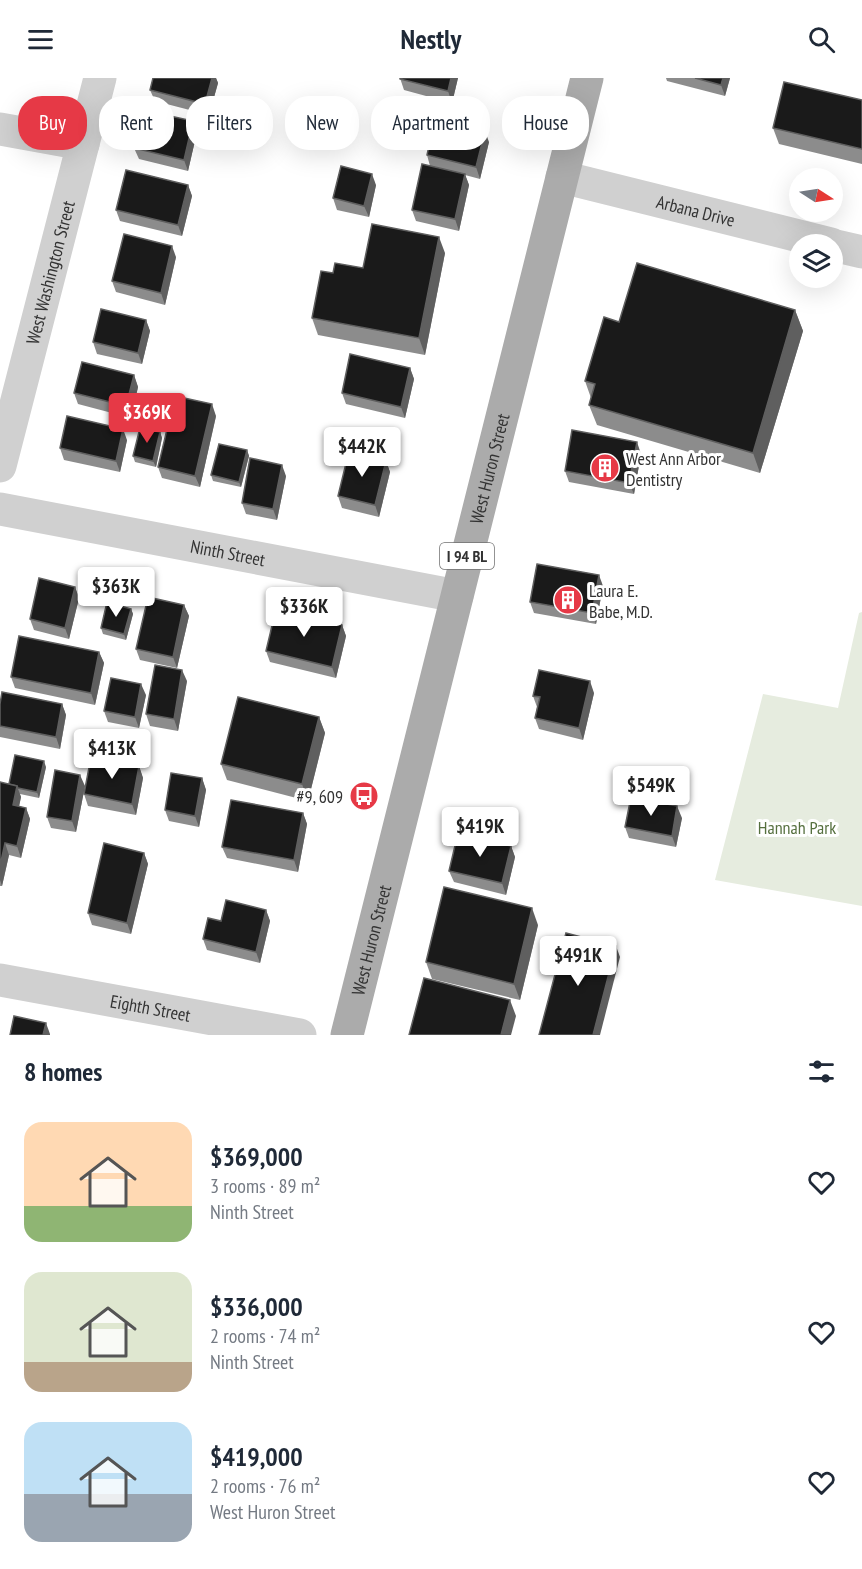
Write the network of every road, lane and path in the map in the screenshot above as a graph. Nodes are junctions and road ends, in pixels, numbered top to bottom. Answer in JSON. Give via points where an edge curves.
{"nodes":[{"id":1,"x":100,"y":78,"type":"edge"},
{"id":2,"x":587,"y":78,"type":"edge"},
{"id":3,"x":87,"y":128,"type":"edge"},
{"id":4,"x":0,"y":129,"type":"edge"},
{"id":5,"x":18,"y":132,"type":"edge"},
{"id":6,"x":81,"y":150,"type":"edge"},
{"id":7,"x":562,"y":177,"type":"junction"},
{"id":8,"x":789,"y":234,"type":"edge"},
{"id":9,"x":843,"y":248,"type":"edge"},
{"id":10,"x":862,"y":252,"type":"edge"},
{"id":11,"x":0,"y":466,"type":"edge"},
{"id":12,"x":0,"y":509,"type":"edge"},
{"id":13,"x":457,"y":596,"type":"junction"},
{"id":14,"x":0,"y":980,"type":"edge"},
{"id":15,"x":300,"y":1035,"type":"edge"},
{"id":16,"x":347,"y":1035,"type":"edge"}],
"edges":[{"from":1,"to":3,"type":"street","name":"West Washington Street"},
{"from":2,"to":7,"type":"main road","name":"West Huron Street","number":"I 94 BL"},
{"from":4,"to":5,"type":"street"},
{"from":6,"to":11,"type":"street","name":"West Washington Street"},
{"from":7,"to":8,"type":"street","name":"Arbana Drive"},
{"from":7,"to":13,"type":"main road","name":"West Huron Street","number":"I 94 BL"},
{"from":9,"to":10,"type":"street","name":"Arbana Drive"},
{"from":12,"to":13,"type":"street","name":"Ninth Street"},
{"from":13,"to":16,"type":"main road","name":"West Huron Street","number":"I 94 BL"},
{"from":14,"to":15,"type":"street","name":"Eighth Street"}]}
